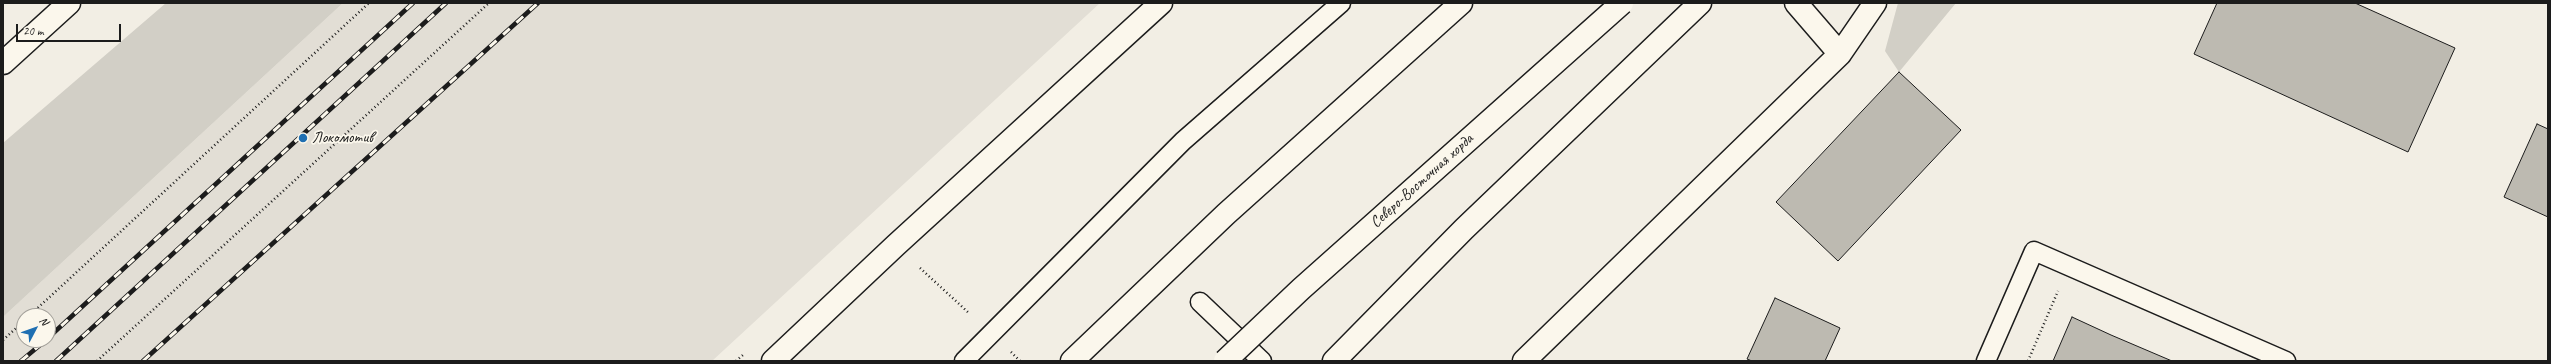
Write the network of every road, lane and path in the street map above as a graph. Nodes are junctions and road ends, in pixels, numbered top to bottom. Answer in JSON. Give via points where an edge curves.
{"nodes":[{"id":1,"x":69,"y":3,"type":"edge"},
{"id":2,"x":369,"y":3,"type":"edge"},
{"id":3,"x":489,"y":3,"type":"edge"},
{"id":4,"x":1161,"y":3,"type":"edge"},
{"id":5,"x":1341,"y":3,"type":"edge"},
{"id":6,"x":1461,"y":3,"type":"edge"},
{"id":7,"x":1622,"y":3,"type":"edge"},
{"id":8,"x":1700,"y":3,"type":"edge"},
{"id":9,"x":1796,"y":3,"type":"edge"},
{"id":10,"x":1875,"y":3,"type":"edge"},
{"id":11,"x":1840,"y":54,"type":"junction"},
{"id":12,"x":3,"y":62,"type":"edge"},
{"id":13,"x":2059,"y":288,"type":"dead end"},
{"id":14,"x":1200,"y":302,"type":"dead end"},
{"id":15,"x":38,"y":308,"type":"edge"},
{"id":16,"x":16,"y":328,"type":"edge"},
{"id":17,"x":3,"y":340,"type":"edge"},
{"id":18,"x":97,"y":361,"type":"edge"},
{"id":19,"x":774,"y":361,"type":"edge"},
{"id":20,"x":964,"y":361,"type":"edge"},
{"id":21,"x":1072,"y":361,"type":"edge"},
{"id":22,"x":1225,"y":361,"type":"edge"},
{"id":23,"x":1262,"y":361,"type":"edge"},
{"id":24,"x":1334,"y":361,"type":"edge"},
{"id":25,"x":1524,"y":361,"type":"edge"},
{"id":26,"x":1986,"y":361,"type":"edge"},
{"id":27,"x":2028,"y":361,"type":"edge"},
{"id":28,"x":2286,"y":361,"type":"edge"}],
"edges":[{"from":1,"to":12,"type":"street"},
{"from":2,"to":15,"type":"path"},
{"from":3,"to":18,"type":"path"},
{"from":4,"to":19,"type":"street","via":[[896,245]]},
{"from":5,"to":20,"type":"lane","via":[[1183,141]]},
{"from":6,"to":21,"type":"street","via":[[1226,214]]},
{"from":7,"to":22,"type":"street","name":"Северо-Восточная хорда","bridge":true,"via":[[1301,289]]},
{"from":8,"to":24,"type":"street","via":[[1464,229]]},
{"from":9,"to":11,"type":"street"},
{"from":10,"to":11,"type":"street"},
{"from":11,"to":25,"type":"street"},
{"from":13,"to":27,"type":"path"},
{"from":14,"to":23,"type":"lane"},
{"from":16,"to":17,"type":"path"},
{"from":26,"to":28,"type":"lane","via":[[2034,250]]}]}
